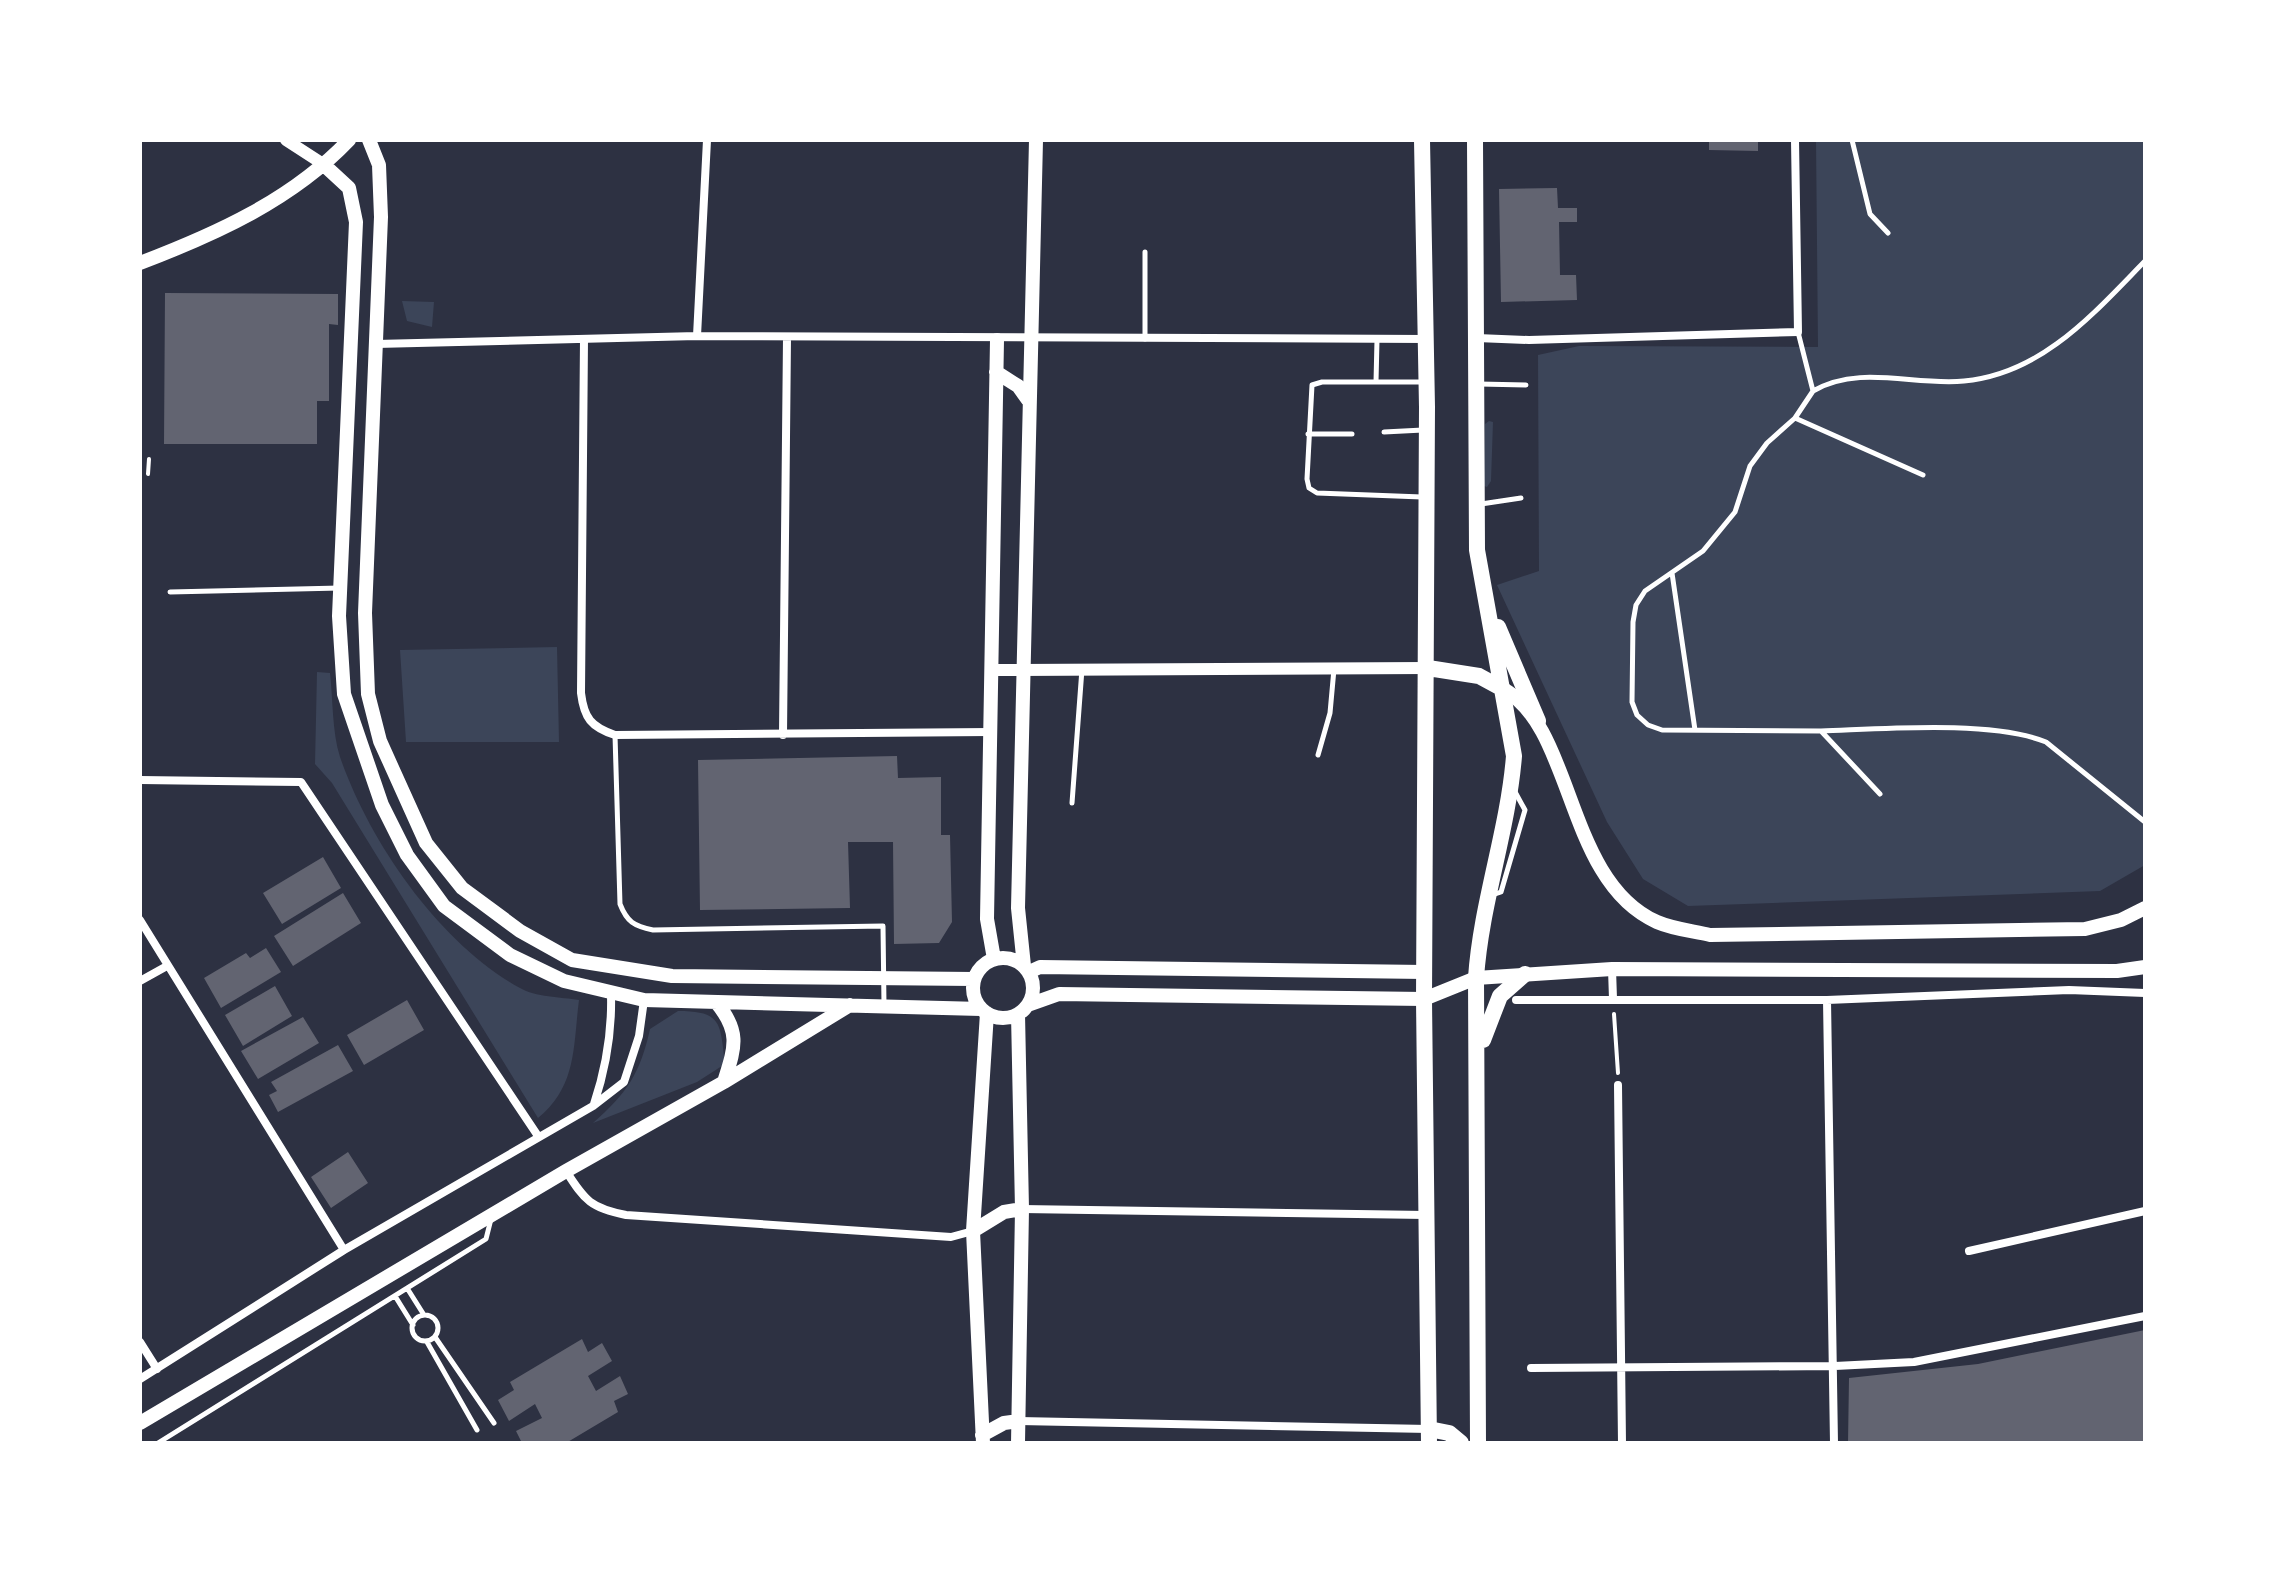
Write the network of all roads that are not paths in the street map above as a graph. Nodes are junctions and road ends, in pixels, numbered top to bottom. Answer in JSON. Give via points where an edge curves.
{"nodes":[{"id":1,"x":286,"y":140,"type":"edge"},
{"id":2,"x":349,"y":140,"type":"edge"},
{"id":3,"x":369,"y":140,"type":"edge"},
{"id":4,"x":707,"y":140,"type":"edge"},
{"id":5,"x":1036,"y":140,"type":"edge"},
{"id":6,"x":1422,"y":140,"type":"edge"},
{"id":7,"x":1475,"y":140,"type":"edge"},
{"id":8,"x":1795,"y":140,"type":"edge"},
{"id":9,"x":1852,"y":140,"type":"edge"},
{"id":10,"x":323,"y":164,"type":"junction"},
{"id":11,"x":1888,"y":233,"type":"dead end"},
{"id":12,"x":1145,"y":252,"type":"dead end"},
{"id":13,"x":2145,"y":261,"type":"edge"},
{"id":14,"x":140,"y":263,"type":"edge"},
{"id":15,"x":354,"y":323,"type":"junction"},
{"id":16,"x":1798,"y":332,"type":"junction"},
{"id":17,"x":697,"y":336,"type":"junction"},
{"id":18,"x":787,"y":338,"type":"junction"},
{"id":19,"x":1477,"y":338,"type":"junction"},
{"id":20,"x":584,"y":339,"type":"junction"},
{"id":21,"x":1427,"y":339,"type":"junction"},
{"id":22,"x":997,"y":340,"type":"junction"},
{"id":23,"x":1030,"y":340,"type":"junction"},
{"id":24,"x":1145,"y":340,"type":"junction"},
{"id":25,"x":1377,"y":340,"type":"junction"},
{"id":26,"x":376,"y":344,"type":"junction"},
{"id":27,"x":996,"y":372,"type":"junction"},
{"id":28,"x":1376,"y":382,"type":"junction"},
{"id":29,"x":1427,"y":382,"type":"junction"},
{"id":30,"x":1477,"y":384,"type":"junction"},
{"id":31,"x":1526,"y":385,"type":"dead end"},
{"id":32,"x":1813,"y":391,"type":"junction"},
{"id":33,"x":1028,"y":400,"type":"junction"},
{"id":34,"x":1795,"y":418,"type":"junction"},
{"id":35,"x":1427,"y":430,"type":"junction"},
{"id":36,"x":1384,"y":432,"type":"dead end"},
{"id":37,"x":1308,"y":434,"type":"junction"},
{"id":38,"x":1352,"y":434,"type":"dead end"},
{"id":39,"x":1923,"y":475,"type":"dead end"},
{"id":40,"x":1427,"y":497,"type":"junction"},
{"id":41,"x":1521,"y":498,"type":"dead end"},
{"id":42,"x":1476,"y":504,"type":"junction"},
{"id":43,"x":1672,"y":573,"type":"junction"},
{"id":44,"x":341,"y":588,"type":"junction"},
{"id":45,"x":170,"y":592,"type":"dead end"},
{"id":46,"x":1484,"y":593,"type":"junction"},
{"id":47,"x":1024,"y":668,"type":"junction"},
{"id":48,"x":1082,"y":668,"type":"junction"},
{"id":49,"x":1334,"y":668,"type":"junction"},
{"id":50,"x":1428,"y":668,"type":"junction"},
{"id":51,"x":992,"y":670,"type":"junction"},
{"id":52,"x":1503,"y":689,"type":"junction"},
{"id":53,"x":1538,"y":721,"type":"junction"},
{"id":54,"x":1695,"y":730,"type":"junction"},
{"id":55,"x":1821,"y":731,"type":"junction"},
{"id":56,"x":991,"y":732,"type":"junction"},
{"id":57,"x":615,"y":735,"type":"junction"},
{"id":58,"x":783,"y":735,"type":"junction"},
{"id":59,"x":1318,"y":755,"type":"dead end"},
{"id":60,"x":140,"y":780,"type":"edge"},
{"id":61,"x":1880,"y":794,"type":"dead end"},
{"id":62,"x":1072,"y":803,"type":"dead end"},
{"id":63,"x":2145,"y":822,"type":"edge"},
{"id":64,"x":2145,"y":908,"type":"edge"},
{"id":65,"x":140,"y":920,"type":"edge"},
{"id":66,"x":994,"y":959,"type":"junction"},
{"id":67,"x":167,"y":966,"type":"junction"},
{"id":68,"x":2145,"y":967,"type":"edge"},
{"id":69,"x":1027,"y":969,"type":"junction"},
{"id":70,"x":1612,"y":969,"type":"junction"},
{"id":71,"x":1425,"y":972,"type":"junction"},
{"id":72,"x":1525,"y":974,"type":"junction"},
{"id":73,"x":1476,"y":978,"type":"junction"},
{"id":74,"x":974,"y":979,"type":"junction"},
{"id":75,"x":885,"y":980,"type":"junction"},
{"id":76,"x":140,"y":981,"type":"edge"},
{"id":77,"x":2145,"y":993,"type":"edge"},
{"id":78,"x":611,"y":995,"type":"junction"},
{"id":79,"x":1424,"y":999,"type":"junction"},
{"id":80,"x":1613,"y":999,"type":"junction"},
{"id":81,"x":644,"y":1000,"type":"junction"},
{"id":82,"x":1516,"y":1000,"type":"dead end"},
{"id":83,"x":1827,"y":1000,"type":"junction"},
{"id":84,"x":716,"y":1002,"type":"junction"},
{"id":85,"x":850,"y":1004,"type":"junction"},
{"id":86,"x":884,"y":1006,"type":"junction"},
{"id":87,"x":1023,"y":1010,"type":"junction"},
{"id":88,"x":984,"y":1011,"type":"junction"},
{"id":89,"x":1479,"y":1053,"type":"junction"},
{"id":90,"x":724,"y":1082,"type":"junction"},
{"id":91,"x":1618,"y":1085,"type":"road end"},
{"id":92,"x":593,"y":1106,"type":"junction"},
{"id":93,"x":538,"y":1136,"type":"junction"},
{"id":94,"x":566,"y":1171,"type":"junction"},
{"id":95,"x":1022,"y":1209,"type":"junction"},
{"id":96,"x":2145,"y":1211,"type":"edge"},
{"id":97,"x":1427,"y":1215,"type":"junction"},
{"id":98,"x":492,"y":1217,"type":"junction"},
{"id":99,"x":973,"y":1231,"type":"junction"},
{"id":100,"x":344,"y":1250,"type":"junction"},
{"id":101,"x":1969,"y":1251,"type":"dead end"},
{"id":102,"x":407,"y":1288,"type":"junction"},
{"id":103,"x":395,"y":1296,"type":"junction"},
{"id":104,"x":424,"y":1315,"type":"junction"},
{"id":105,"x":2145,"y":1316,"type":"edge"},
{"id":106,"x":413,"y":1325,"type":"junction"},
{"id":107,"x":435,"y":1337,"type":"junction"},
{"id":108,"x":140,"y":1342,"type":"edge"},
{"id":109,"x":427,"y":1342,"type":"junction"},
{"id":110,"x":1835,"y":1366,"type":"junction"},
{"id":111,"x":1531,"y":1368,"type":"dead end"},
{"id":112,"x":157,"y":1369,"type":"junction"},
{"id":113,"x":1621,"y":1369,"type":"junction"},
{"id":114,"x":140,"y":1379,"type":"edge"},
{"id":115,"x":1019,"y":1421,"type":"junction"},
{"id":116,"x":140,"y":1423,"type":"edge"},
{"id":117,"x":494,"y":1423,"type":"dead end"},
{"id":118,"x":477,"y":1430,"type":"dead end"},
{"id":119,"x":1429,"y":1436,"type":"edge"},
{"id":120,"x":983,"y":1439,"type":"edge"},
{"id":121,"x":158,"y":1443,"type":"edge"},
{"id":122,"x":1018,"y":1443,"type":"edge"},
{"id":123,"x":1461,"y":1443,"type":"edge"},
{"id":124,"x":1478,"y":1443,"type":"edge"},
{"id":125,"x":1622,"y":1443,"type":"edge"},
{"id":126,"x":1834,"y":1443,"type":"edge"}],
"edges":[{"from":1,"to":10,"type":"street"},
{"from":2,"to":10,"type":"main road"},
{"from":3,"to":26,"type":"main road","via":[[379,165],[381,217]]},
{"from":4,"to":17,"type":"street"},
{"from":5,"to":23,"type":"main road"},
{"from":6,"to":21,"type":"main road"},
{"from":7,"to":19,"type":"main road"},
{"from":8,"to":16,"type":"street"},
{"from":9,"to":11,"type":"lane","via":[[1870,214]]},
{"from":10,"to":14,"type":"main road","via":[[237,222]]},
{"from":10,"to":15,"type":"main road","via":[[349,188],[356,222]]},
{"from":12,"to":24,"type":"lane"},
{"from":13,"to":32,"type":"lane","via":[[2060,343],[2020,366],[1964,381],[1858,377],[1831,381]]},
{"from":15,"to":26,"type":"main road"},
{"from":15,"to":44,"type":"main road"},
{"from":16,"to":19,"type":"street"},
{"from":16,"to":32,"type":"lane"},
{"from":17,"to":18,"type":"street"},
{"from":17,"to":20,"type":"street"},
{"from":18,"to":22,"type":"street"},
{"from":18,"to":58,"type":"street"},
{"from":19,"to":30,"type":"main road"},
{"from":20,"to":26,"type":"street"},
{"from":20,"to":57,"type":"street","via":[[583,714],[596,728]]},
{"from":21,"to":25,"type":"street"},
{"from":21,"to":29,"type":"main road"},
{"from":22,"to":23,"type":"street"},
{"from":22,"to":27,"type":"main road"},
{"from":23,"to":24,"type":"street"},
{"from":23,"to":33,"type":"main road"},
{"from":24,"to":25,"type":"street"},
{"from":25,"to":28,"type":"lane"},
{"from":26,"to":75,"type":"main road","via":[[365,613],[368,694],[402,794],[426,843],[453,877],[520,931],[572,960],[672,976]]},
{"from":27,"to":33,"type":"main road"},
{"from":27,"to":51,"type":"main road"},
{"from":28,"to":29,"type":"lane"},
{"from":28,"to":37,"type":"lane","via":[[1312,385]]},
{"from":29,"to":35,"type":"main road"},
{"from":30,"to":31,"type":"lane"},
{"from":30,"to":42,"type":"main road"},
{"from":32,"to":34,"type":"lane"},
{"from":33,"to":47,"type":"main road"},
{"from":34,"to":39,"type":"lane"},
{"from":34,"to":43,"type":"lane","via":[[1750,466],[1735,512],[1703,551]]},
{"from":35,"to":36,"type":"lane"},
{"from":35,"to":40,"type":"main road"},
{"from":37,"to":38,"type":"lane"},
{"from":37,"to":40,"type":"lane","via":[[1307,479],[1317,493]]},
{"from":40,"to":50,"type":"main road"},
{"from":41,"to":42,"type":"lane"},
{"from":42,"to":46,"type":"main road"},
{"from":43,"to":54,"type":"lane"},
{"from":43,"to":54,"type":"lane","via":[[1645,591],[1636,605],[1632,702],[1648,725]]},
{"from":44,"to":45,"type":"lane"},
{"from":44,"to":78,"type":"main road","via":[[344,694],[382,805],[407,855],[444,906],[510,955],[564,981]]},
{"from":46,"to":52,"type":"main road"},
{"from":46,"to":53,"type":"main road"},
{"from":47,"to":48,"type":"street"},
{"from":47,"to":51,"type":"street"},
{"from":47,"to":69,"type":"main road","via":[[1018,908]]},
{"from":48,"to":49,"type":"street"},
{"from":48,"to":62,"type":"lane"},
{"from":49,"to":50,"type":"street"},
{"from":49,"to":59,"type":"lane","via":[[1330,713]]},
{"from":50,"to":52,"type":"main road","via":[[1479,676]]},
{"from":50,"to":71,"type":"main road"},
{"from":51,"to":56,"type":"main road"},
{"from":52,"to":53,"type":"main road"},
{"from":52,"to":73,"type":"main road","via":[[1514,756],[1512,787],[1487,897]]},
{"from":53,"to":64,"type":"main road","via":[[1572,810],[1606,877],[1634,908],[1658,923],[1723,936],[2085,929]]},
{"from":54,"to":55,"type":"lane"},
{"from":55,"to":61,"type":"lane"},
{"from":55,"to":63,"type":"lane","via":[[1952,730],[2032,736]]},
{"from":56,"to":58,"type":"street"},
{"from":56,"to":66,"type":"main road","via":[[987,919]]},
{"from":57,"to":58,"type":"street"},
{"from":57,"to":75,"type":"lane","via":[[620,904],[625,918],[653,930],[883,926]]},
{"from":60,"to":93,"type":"street","via":[[301,782]]},
{"from":65,"to":67,"type":"street"},
{"from":66,"to":69,"type":"main road","via":[[1010,958]]},
{"from":66,"to":74,"type":"main road"},
{"from":67,"to":76,"type":"street"},
{"from":67,"to":100,"type":"street"},
{"from":68,"to":70,"type":"main road"},
{"from":69,"to":71,"type":"main road"},
{"from":69,"to":87,"type":"main road","via":[[1034,988]]},
{"from":70,"to":72,"type":"main road"},
{"from":70,"to":80,"type":"street"},
{"from":71,"to":79,"type":"main road"},
{"from":72,"to":73,"type":"main road"},
{"from":72,"to":89,"type":"main road","via":[[1500,996]]},
{"from":73,"to":79,"type":"main road"},
{"from":73,"to":89,"type":"main road"},
{"from":74,"to":75,"type":"main road"},
{"from":74,"to":88,"type":"main road","via":[[974,995]]},
{"from":75,"to":86,"type":"lane"},
{"from":77,"to":83,"type":"street","via":[[2069,990]]},
{"from":78,"to":81,"type":"main road"},
{"from":78,"to":92,"type":"street","via":[[604,1072]]},
{"from":79,"to":87,"type":"main road","via":[[1059,994]]},
{"from":79,"to":97,"type":"main road"},
{"from":80,"to":82,"type":"street"},
{"from":80,"to":83,"type":"street"},
{"from":81,"to":84,"type":"main road"},
{"from":81,"to":92,"type":"street","via":[[624,1082]]},
{"from":83,"to":110,"type":"street"},
{"from":84,"to":85,"type":"main road"},
{"from":84,"to":90,"type":"main road","via":[[732,1021],[734,1049]]},
{"from":85,"to":86,"type":"main road"},
{"from":85,"to":90,"type":"main road"},
{"from":86,"to":88,"type":"main road"},
{"from":87,"to":88,"type":"main road","via":[[1002,1018]]},
{"from":87,"to":95,"type":"main road"},
{"from":88,"to":99,"type":"main road"},
{"from":89,"to":124,"type":"main road"},
{"from":90,"to":94,"type":"main road"},
{"from":91,"to":113,"type":"street"},
{"from":92,"to":93,"type":"street"},
{"from":93,"to":100,"type":"street"},
{"from":94,"to":98,"type":"main road"},
{"from":94,"to":99,"type":"street","via":[[584,1199],[600,1210],[626,1215],[951,1237]]},
{"from":95,"to":97,"type":"street"},
{"from":95,"to":99,"type":"main road","via":[[1004,1212]]},
{"from":95,"to":115,"type":"main road"},
{"from":96,"to":101,"type":"street"},
{"from":97,"to":119,"type":"main road"},
{"from":98,"to":102,"type":"lane","via":[[486,1239]]},
{"from":98,"to":116,"type":"main road"},
{"from":99,"to":120,"type":"main road"},
{"from":100,"to":112,"type":"street"},
{"from":102,"to":103,"type":"lane"},
{"from":102,"to":104,"type":"lane"},
{"from":103,"to":106,"type":"lane"},
{"from":103,"to":121,"type":"lane"},
{"from":104,"to":106,"type":"lane"},
{"from":104,"to":107,"type":"lane","via":[[437,1322]]},
{"from":105,"to":110,"type":"street","via":[[1914,1362]]},
{"from":106,"to":109,"type":"lane","via":[[417,1339]]},
{"from":107,"to":109,"type":"lane"},
{"from":107,"to":117,"type":"lane"},
{"from":108,"to":112,"type":"street"},
{"from":109,"to":118,"type":"lane"},
{"from":110,"to":113,"type":"street"},
{"from":110,"to":126,"type":"street"},
{"from":111,"to":113,"type":"street"},
{"from":112,"to":114,"type":"street"},
{"from":113,"to":125,"type":"street"},
{"from":115,"to":119,"type":"street"},
{"from":115,"to":120,"type":"main road","via":[[1004,1423]]},
{"from":115,"to":122,"type":"main road"},
{"from":119,"to":123,"type":"main road","via":[[1449,1433]]}]}
